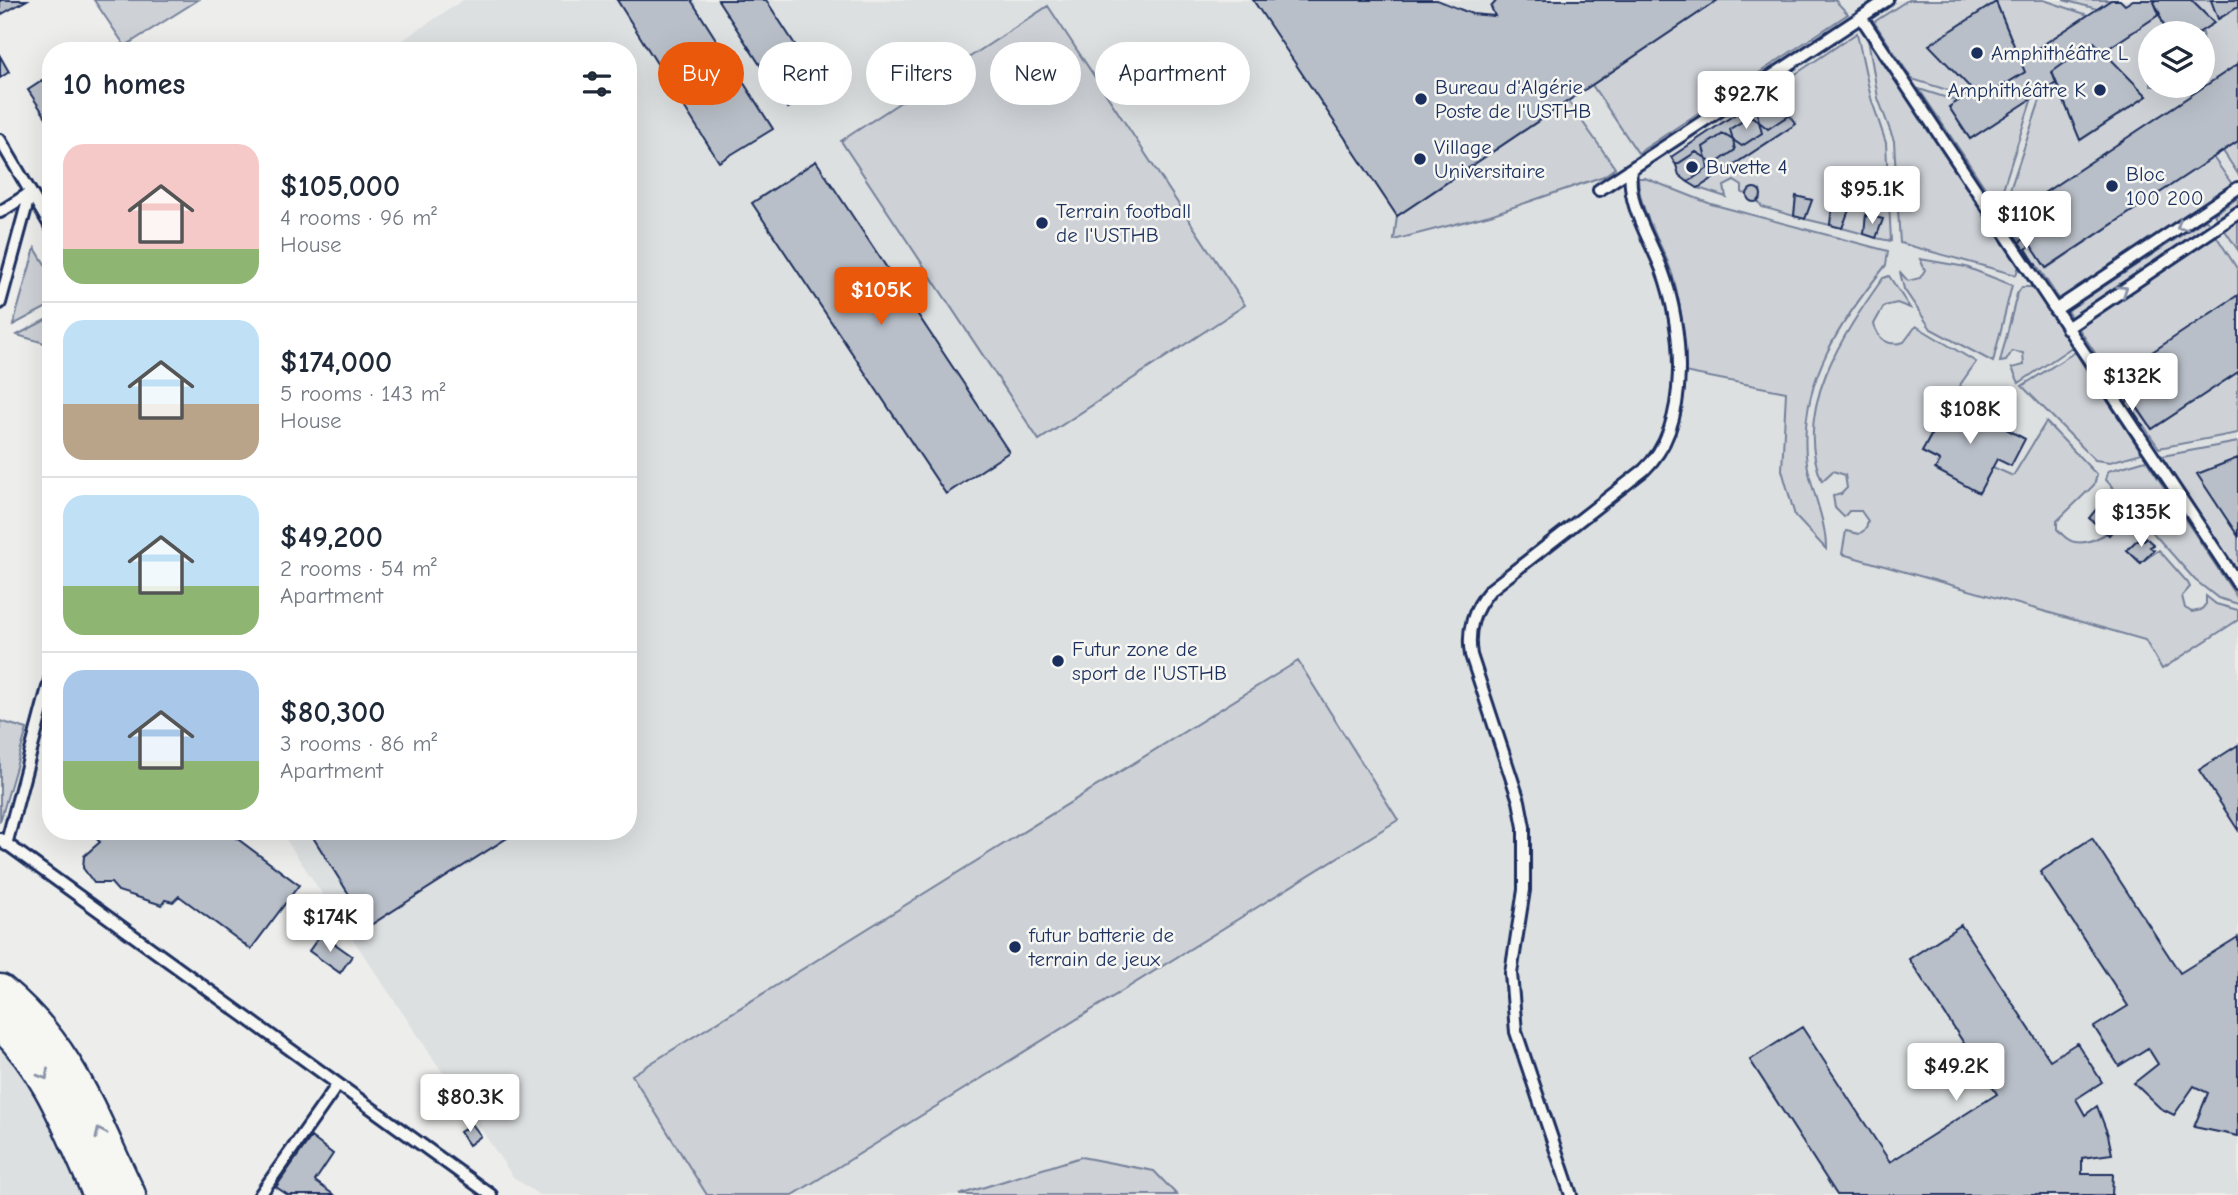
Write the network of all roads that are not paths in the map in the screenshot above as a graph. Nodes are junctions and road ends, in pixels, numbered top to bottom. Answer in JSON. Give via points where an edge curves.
{"nodes":[{"id":1,"x":1887,"y":0,"type":"edge"},
{"id":2,"x":1861,"y":17,"type":"junction"},
{"id":3,"x":0,"y":141,"type":"edge"},
{"id":4,"x":1631,"y":169,"type":"junction"},
{"id":5,"x":2238,"y":188,"type":"edge"},
{"id":6,"x":1600,"y":190,"type":"dead end"},
{"id":7,"x":30,"y":193,"type":"junction"},
{"id":8,"x":0,"y":212,"type":"edge"},
{"id":9,"x":42,"y":212,"type":"edge"},
{"id":10,"x":2238,"y":214,"type":"edge"},
{"id":11,"x":0,"y":303,"type":"edge"},
{"id":12,"x":2055,"y":310,"type":"junction"},
{"id":13,"x":2067,"y":328,"type":"junction"},
{"id":14,"x":2238,"y":584,"type":"edge"},
{"id":15,"x":42,"y":707,"type":"edge"},
{"id":16,"x":3,"y":842,"type":"edge"},
{"id":17,"x":0,"y":990,"type":"edge"},
{"id":18,"x":0,"y":1023,"type":"edge"},
{"id":19,"x":338,"y":1084,"type":"junction"},
{"id":20,"x":100,"y":1195,"type":"edge"},
{"id":21,"x":129,"y":1195,"type":"edge"},
{"id":22,"x":260,"y":1195,"type":"edge"},
{"id":23,"x":491,"y":1195,"type":"edge"},
{"id":24,"x":1571,"y":1195,"type":"edge"}],
"edges":[{"from":1,"to":2,"type":"lane"},
{"from":2,"to":4,"type":"lane"},
{"from":2,"to":12,"type":"lane"},
{"from":3,"to":7,"type":"lane"},
{"from":4,"to":6,"type":"lane"},
{"from":4,"to":24,"type":"lane","via":[[1631,197],[1662,270],[1677,330],[1679,372],[1668,434],[1644,470],[1490,590],[1476,609],[1470,631],[1471,655],[1524,827],[1524,890],[1511,973],[1516,1032]]},
{"from":5,"to":12,"type":"lane","one_way":true},
{"from":7,"to":8,"type":"lane"},
{"from":7,"to":9,"type":"lane"},
{"from":7,"to":11,"type":"lane"},
{"from":13,"to":10,"type":"lane","one_way":true},
{"from":12,"to":13,"type":"lane"},
{"from":13,"to":14,"type":"lane"},
{"from":15,"to":16,"type":"lane"},
{"from":16,"to":19,"type":"lane"},
{"from":21,"to":17,"type":"main road","one_way":true,"via":[[65,1061],[29,1015]]},
{"from":18,"to":20,"type":"main road","one_way":true,"via":[[43,1072]]},
{"from":19,"to":22,"type":"lane"},
{"from":19,"to":23,"type":"lane"}]}
